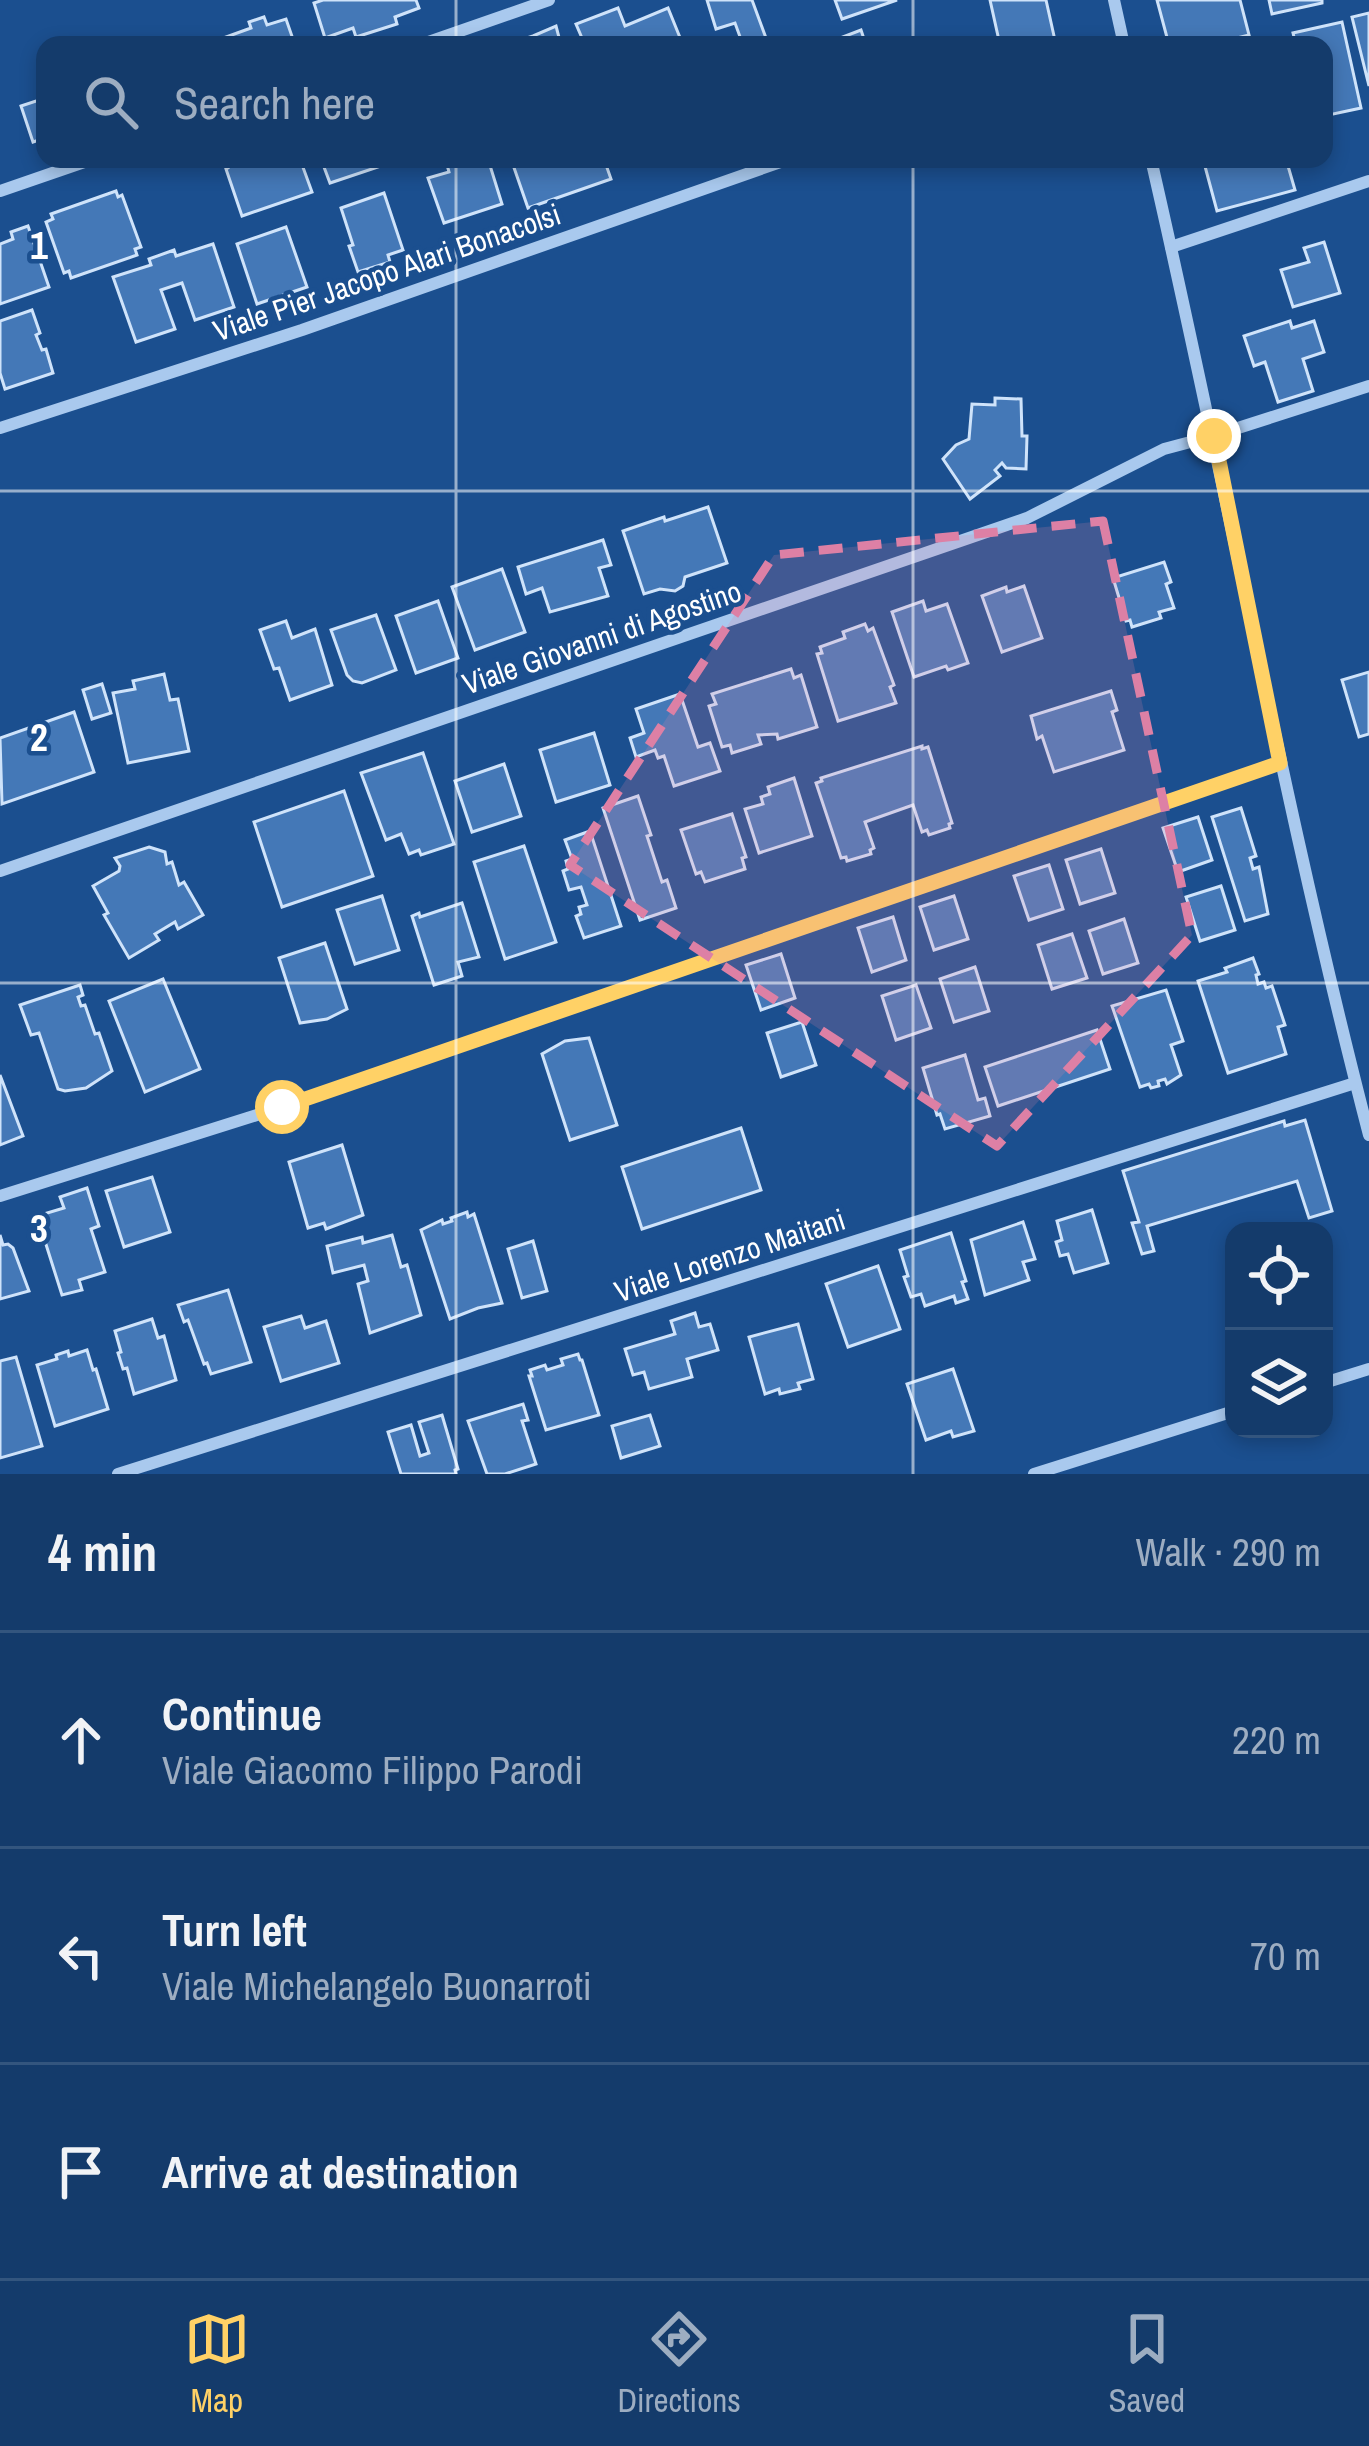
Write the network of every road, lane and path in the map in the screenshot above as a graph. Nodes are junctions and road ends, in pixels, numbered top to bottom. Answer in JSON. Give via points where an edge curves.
{"nodes":[{"id":1,"x":549,"y":0,"type":"edge"},
{"id":2,"x":1114,"y":0,"type":"edge"},
{"id":3,"x":446,"y":36,"type":"edge"},
{"id":4,"x":1119,"y":36,"type":"edge"},
{"id":5,"x":67,"y":168,"type":"edge"},
{"id":6,"x":763,"y":168,"type":"edge"},
{"id":7,"x":1153,"y":168,"type":"edge"},
{"id":8,"x":1369,"y":181,"type":"edge"},
{"id":9,"x":0,"y":191,"type":"edge"},
{"id":10,"x":1171,"y":247,"type":"junction"},
{"id":11,"x":1369,"y":386,"type":"edge"},
{"id":12,"x":0,"y":428,"type":"edge"},
{"id":13,"x":1214,"y":436,"type":"junction"},
{"id":14,"x":1280,"y":763,"type":"junction"},
{"id":15,"x":0,"y":871,"type":"edge"},
{"id":16,"x":1355,"y":1083,"type":"junction"},
{"id":17,"x":1369,"y":1135,"type":"edge"},
{"id":18,"x":0,"y":1196,"type":"edge"},
{"id":19,"x":1369,"y":1369,"type":"edge"},
{"id":20,"x":1333,"y":1380,"type":"edge"},
{"id":21,"x":1225,"y":1415,"type":"edge"},
{"id":22,"x":118,"y":1474,"type":"edge"},
{"id":23,"x":1034,"y":1474,"type":"edge"}],
"edges":[{"from":1,"to":3,"type":"street"},
{"from":2,"to":4,"type":"street"},
{"from":5,"to":9,"type":"street"},
{"from":6,"to":12,"type":"street","name":"Viale Pier Jacopo Alari Bonacolsi"},
{"from":7,"to":10,"type":"street"},
{"from":8,"to":10,"type":"street"},
{"from":10,"to":13,"type":"street"},
{"from":11,"to":13,"type":"street","name":"Viale Giovanni di Agostino"},
{"from":13,"to":14,"type":"street"},
{"from":13,"to":15,"type":"street","name":"Viale Giovanni di Agostino","via":[[1164,448],[1027,518]]},
{"from":14,"to":16,"type":"street"},
{"from":14,"to":18,"type":"street","via":[[282,1107]]},
{"from":16,"to":17,"type":"street"},
{"from":16,"to":22,"type":"street","name":"Viale Lorenzo Maitani"},
{"from":19,"to":20,"type":"street"},
{"from":21,"to":23,"type":"street"}]}
